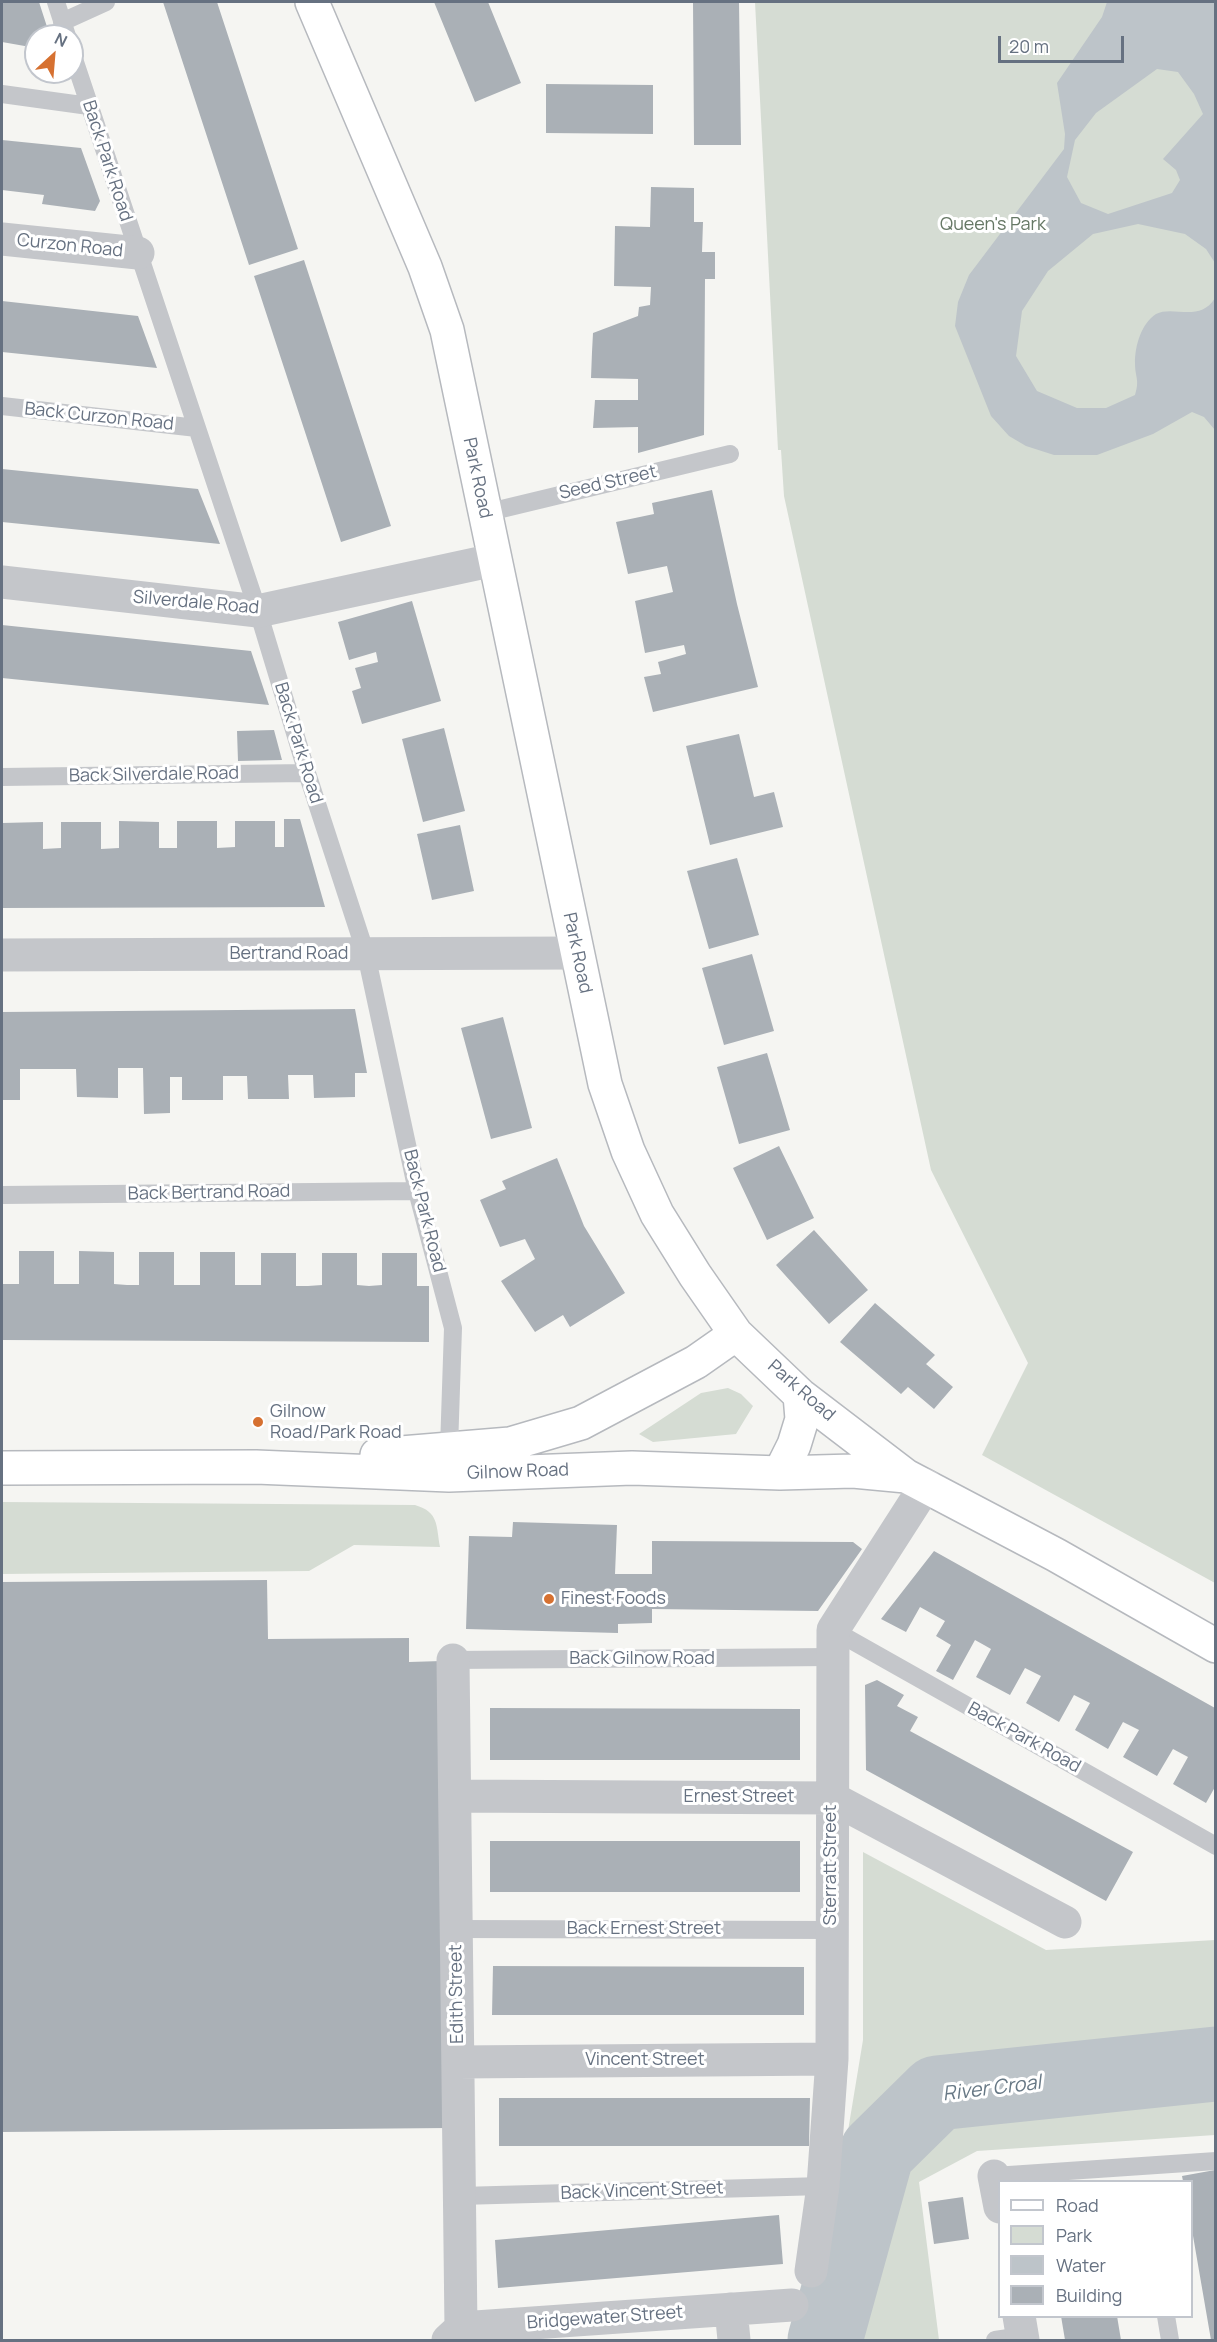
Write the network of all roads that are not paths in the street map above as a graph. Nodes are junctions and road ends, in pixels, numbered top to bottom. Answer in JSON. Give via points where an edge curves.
{"nodes":[{"id":1,"x":56,"y":2,"type":"edge"},
{"id":2,"x":106,"y":2,"type":"edge"},
{"id":3,"x":312,"y":2,"type":"edge"},
{"id":4,"x":63,"y":24,"type":"edge"},
{"id":5,"x":72,"y":24,"type":"edge"},
{"id":6,"x":82,"y":84,"type":"edge"},
{"id":7,"x":2,"y":94,"type":"edge"},
{"id":8,"x":89,"y":106,"type":"junction"},
{"id":9,"x":2,"y":239,"type":"edge"},
{"id":10,"x":138,"y":253,"type":"junction"},
{"id":11,"x":2,"y":406,"type":"edge"},
{"id":12,"x":197,"y":428,"type":"junction"},
{"id":13,"x":730,"y":454,"type":"dead end"},
{"id":14,"x":485,"y":513,"type":"junction"},
{"id":15,"x":494,"y":560,"type":"junction"},
{"id":16,"x":2,"y":582,"type":"edge"},
{"id":17,"x":258,"y":611,"type":"junction"},
{"id":18,"x":307,"y":773,"type":"junction"},
{"id":19,"x":2,"y":777,"type":"edge"},
{"id":20,"x":577,"y":953,"type":"junction"},
{"id":21,"x":366,"y":954,"type":"junction"},
{"id":22,"x":2,"y":955,"type":"edge"},
{"id":23,"x":417,"y":1191,"type":"junction"},
{"id":24,"x":2,"y":1195,"type":"edge"},
{"id":25,"x":736,"y":1334,"type":"junction"},
{"id":26,"x":801,"y":1395,"type":"junction"},
{"id":27,"x":449,"y":1448,"type":"junction"},
{"id":28,"x":256,"y":1467,"type":"junction"},
{"id":29,"x":2,"y":1468,"type":"edge"},
{"id":30,"x":780,"y":1473,"type":"junction"},
{"id":31,"x":916,"y":1480,"type":"junction"},
{"id":32,"x":832,"y":1644,"type":"junction"},
{"id":33,"x":1215,"y":1646,"type":"edge"},
{"id":34,"x":453,"y":1660,"type":"joint"},
{"id":35,"x":455,"y":1796,"type":"junction"},
{"id":36,"x":832,"y":1798,"type":"junction"},
{"id":37,"x":1215,"y":1846,"type":"edge"},
{"id":38,"x":1065,"y":1922,"type":"dead end"},
{"id":39,"x":457,"y":1929,"type":"junction"},
{"id":40,"x":831,"y":1930,"type":"junction"},
{"id":41,"x":832,"y":2059,"type":"junction"},
{"id":42,"x":458,"y":2062,"type":"junction"},
{"id":43,"x":1215,"y":2161,"type":"edge"},
{"id":44,"x":1143,"y":2174,"type":"edge"},
{"id":45,"x":1094,"y":2180,"type":"edge"},
{"id":46,"x":823,"y":2186,"type":"junction"},
{"id":47,"x":460,"y":2196,"type":"junction"},
{"id":48,"x":811,"y":2271,"type":"dead end"},
{"id":49,"x":792,"y":2305,"type":"dead end"},
{"id":50,"x":1166,"y":2318,"type":"edge"},
{"id":51,"x":732,"y":2325,"type":"edge"},
{"id":52,"x":455,"y":2334,"type":"edge"},
{"id":53,"x":1170,"y":2340,"type":"edge"}],
"edges":[{"from":1,"to":4,"type":"lane"},
{"from":2,"to":5,"type":"lane"},
{"from":3,"to":14,"type":"main road","name":"Park Road","via":[[447,330]]},
{"from":6,"to":8,"type":"lane","name":"Back Park Road"},
{"from":7,"to":8,"type":"lane"},
{"from":8,"to":10,"type":"lane","name":"Back Park Road"},
{"from":9,"to":10,"type":"street","name":"Curzon Road"},
{"from":10,"to":12,"type":"lane","name":"Back Park Road"},
{"from":11,"to":12,"type":"lane","name":"Back Curzon Road"},
{"from":12,"to":17,"type":"lane","name":"Back Park Road"},
{"from":13,"to":14,"type":"lane","name":"Seed Street"},
{"from":14,"to":15,"type":"main road","name":"Park Road"},
{"from":15,"to":17,"type":"street","name":"Silverdale Road"},
{"from":15,"to":20,"type":"main road","name":"Park Road"},
{"from":16,"to":17,"type":"street","name":"Silverdale Road"},
{"from":17,"to":18,"type":"lane","name":"Back Park Road"},
{"from":18,"to":19,"type":"lane","name":"Back Silverdale Road"},
{"from":18,"to":21,"type":"lane","name":"Back Park Road"},
{"from":20,"to":21,"type":"street","name":"Bertrand Road"},
{"from":20,"to":25,"type":"main road","name":"Park Road","via":[[605,1084],[628,1151],[657,1214]]},
{"from":21,"to":22,"type":"street","name":"Bertrand Road"},
{"from":21,"to":23,"type":"lane","name":"Back Park Road"},
{"from":23,"to":24,"type":"lane","name":"Back Bertrand Road"},
{"from":23,"to":27,"type":"lane","name":"Back Park Road","via":[[453,1328]]},
{"from":25,"to":26,"type":"main road","name":"Park Road"},
{"from":25,"to":27,"type":"main road","name":"Gilnow Road","via":[[696,1362],[580,1423],[510,1444]]},
{"from":26,"to":30,"type":"main road","via":[[802,1419]]},
{"from":26,"to":31,"type":"main road","name":"Park Road"},
{"from":27,"to":28,"type":"main road","name":"Gilnow Road"},
{"from":28,"to":29,"type":"main road","name":"Gilnow Road"},
{"from":28,"to":30,"type":"main road","name":"Gilnow Road","via":[[449,1475],[632,1468]]},
{"from":30,"to":31,"type":"main road","name":"Gilnow Road","via":[[853,1472]]},
{"from":31,"to":32,"type":"street"},
{"from":31,"to":33,"type":"main road","name":"Park Road"},
{"from":32,"to":34,"type":"lane","name":"Back Gilnow Road"},
{"from":32,"to":36,"type":"street","name":"Sterratt Street"},
{"from":32,"to":37,"type":"lane","name":"Back Park Road"},
{"from":34,"to":35,"type":"street","name":"Edith Street"},
{"from":35,"to":36,"type":"street","name":"Ernest Street"},
{"from":35,"to":39,"type":"street","name":"Edith Street"},
{"from":36,"to":38,"type":"street","name":"Ernest Street"},
{"from":36,"to":40,"type":"street","name":"Sterratt Street"},
{"from":39,"to":40,"type":"lane","name":"Back Ernest Street"},
{"from":39,"to":42,"type":"street","name":"Edith Street"},
{"from":40,"to":41,"type":"street","name":"Sterratt Street"},
{"from":41,"to":42,"type":"street","name":"Vincent Street"},
{"from":41,"to":46,"type":"street","name":"Sterratt Street"},
{"from":42,"to":47,"type":"street","name":"Edith Street"},
{"from":43,"to":44,"type":"lane"},
{"from":44,"to":45,"type":"lane"},
{"from":46,"to":47,"type":"lane","name":"Back Vincent Street"},
{"from":46,"to":48,"type":"street","name":"Sterratt Street"},
{"from":47,"to":52,"type":"street","name":"Edith Street"},
{"from":49,"to":51,"type":"street","name":"Bridgewater Street"},
{"from":50,"to":53,"type":"lane"},
{"from":51,"to":52,"type":"street","name":"Bridgewater Street"}]}
